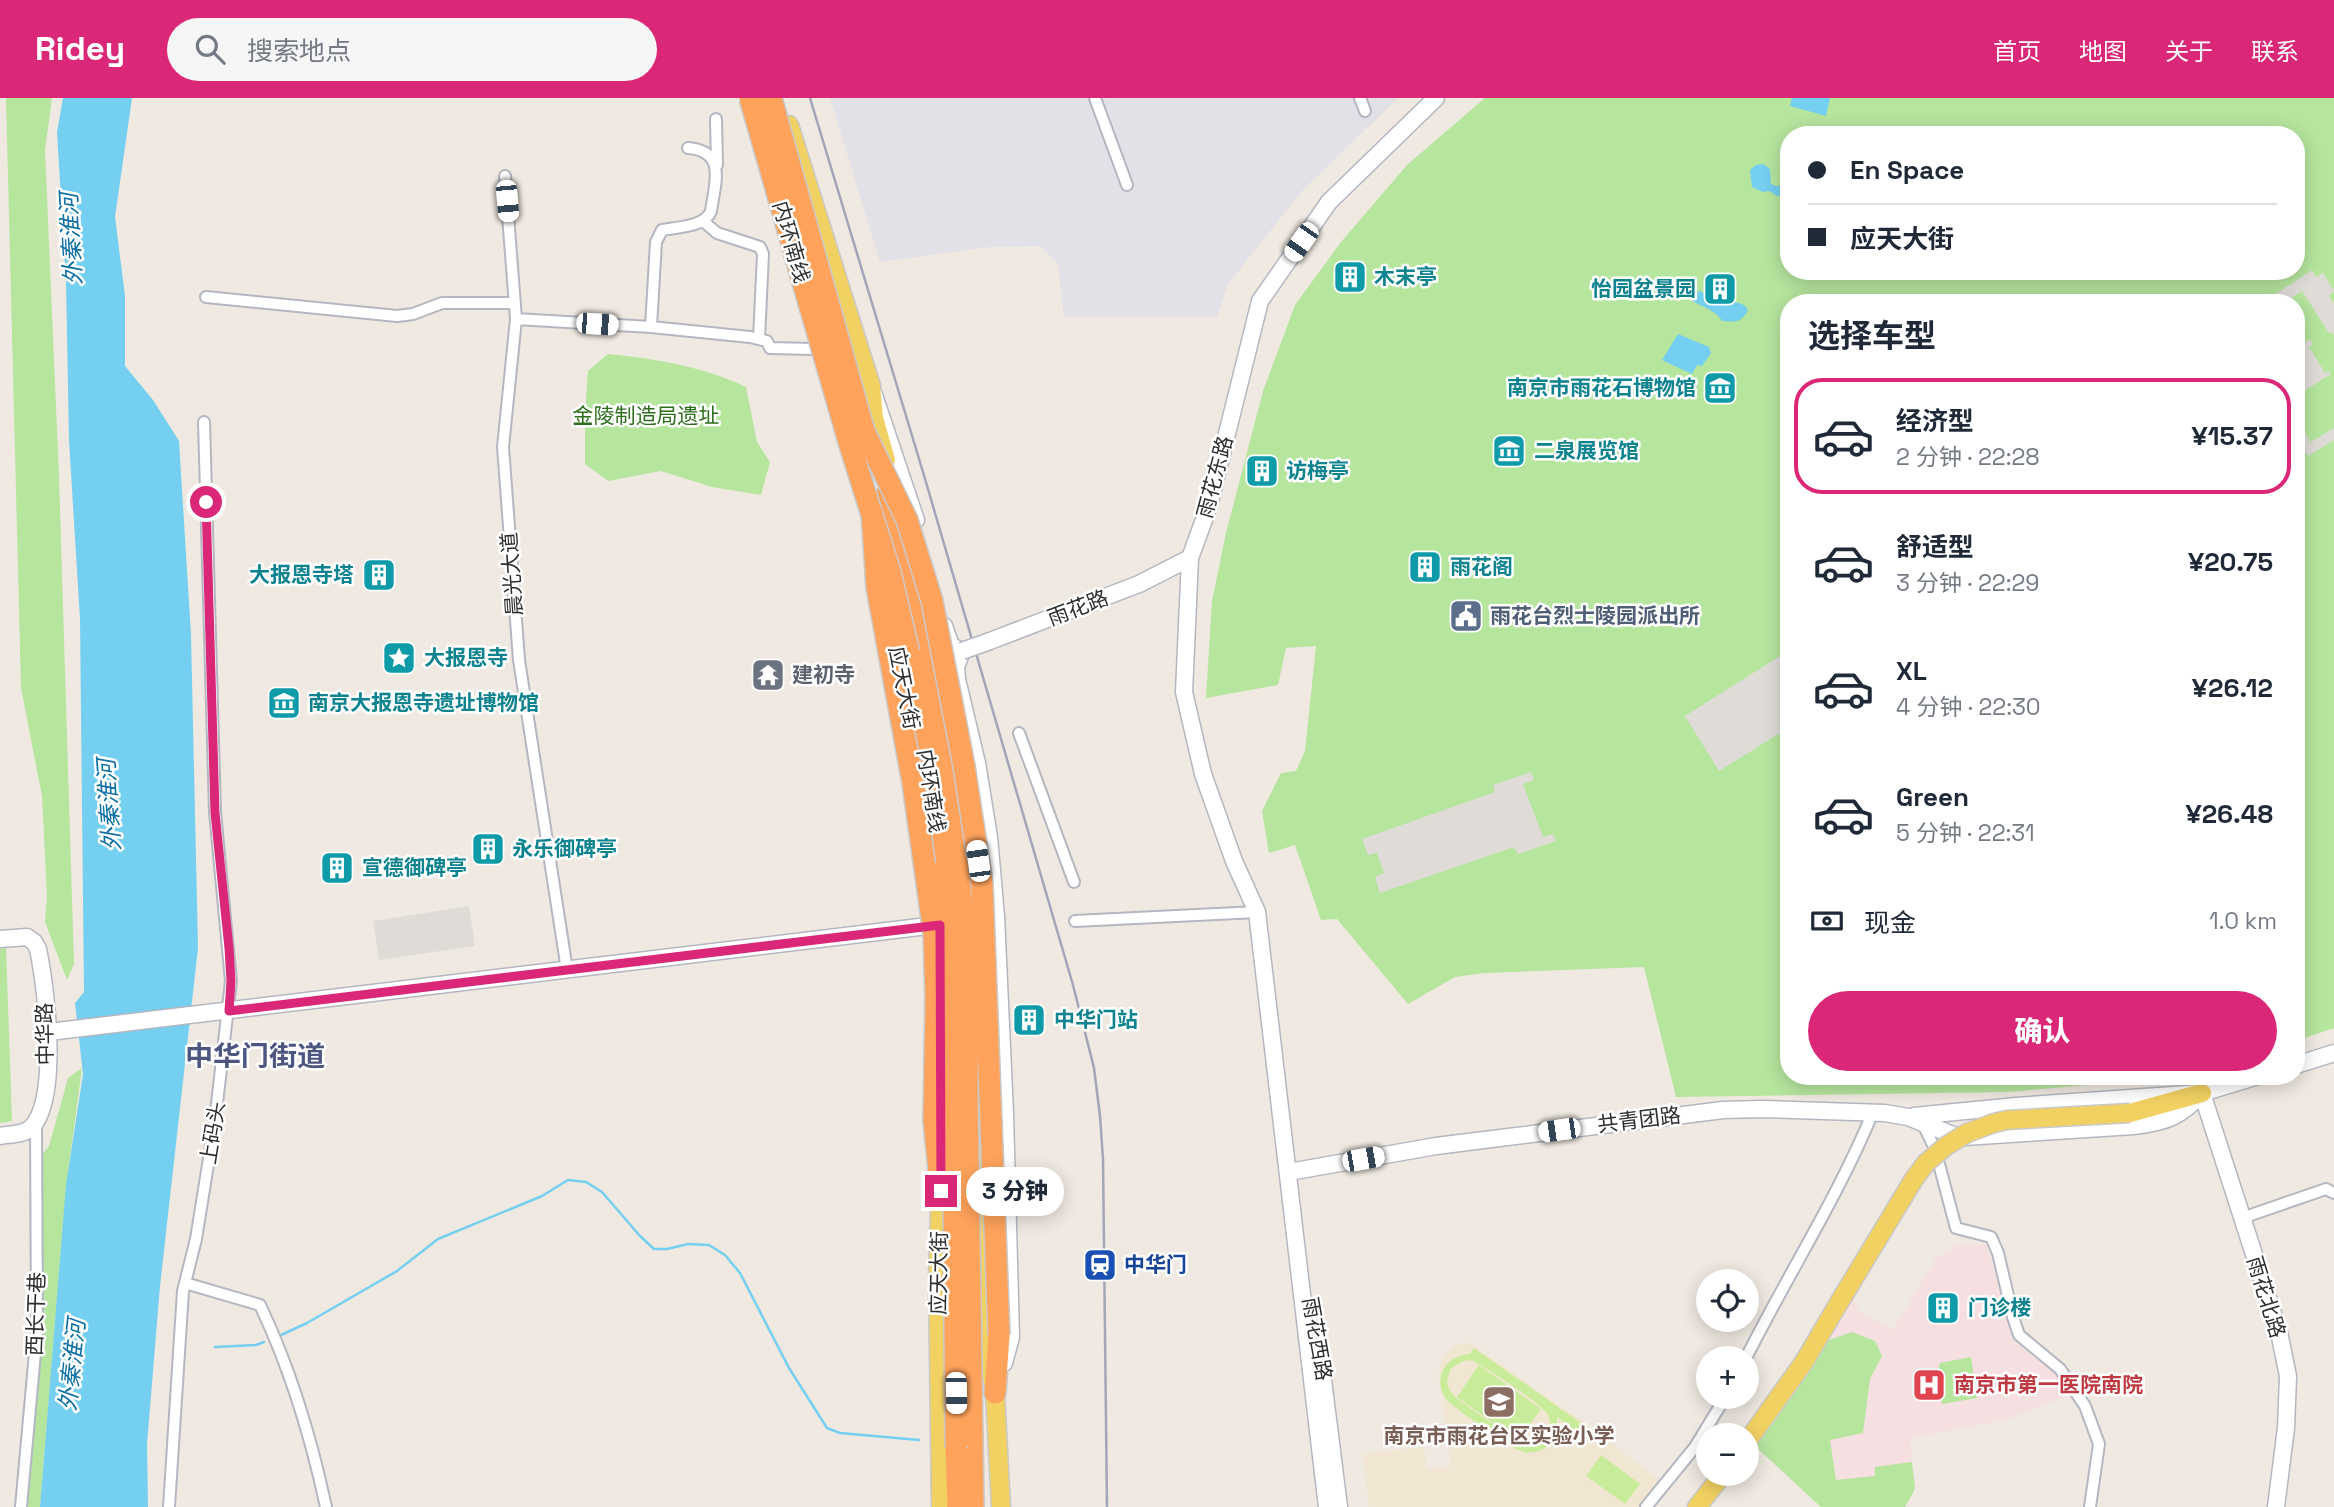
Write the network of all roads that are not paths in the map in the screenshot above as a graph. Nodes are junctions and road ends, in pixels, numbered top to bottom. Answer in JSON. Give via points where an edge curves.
{"nodes":[{"id":1,"x":740,"y":98,"type":"edge"},
{"id":2,"x":750,"y":98,"type":"edge"},
{"id":3,"x":771,"y":98,"type":"edge"},
{"id":4,"x":781,"y":98,"type":"edge"},
{"id":5,"x":1095,"y":98,"type":"edge"},
{"id":6,"x":1360,"y":98,"type":"edge"},
{"id":7,"x":1436,"y":98,"type":"edge"},
{"id":8,"x":1365,"y":111,"type":"dead end"},
{"id":9,"x":716,"y":120,"type":"dead end"},
{"id":10,"x":688,"y":148,"type":"dead end"},
{"id":11,"x":717,"y":168,"type":"junction"},
{"id":12,"x":505,"y":176,"type":"dead end"},
{"id":13,"x":1127,"y":185,"type":"dead end"},
{"id":14,"x":703,"y":221,"type":"junction"},
{"id":15,"x":206,"y":297,"type":"dead end"},
{"id":16,"x":515,"y":303,"type":"junction"},
{"id":17,"x":516,"y":319,"type":"junction"},
{"id":18,"x":652,"y":327,"type":"junction"},
{"id":19,"x":855,"y":335,"type":"junction"},
{"id":20,"x":759,"y":339,"type":"junction"},
{"id":21,"x":814,"y":349,"type":"junction"},
{"id":22,"x":871,"y":386,"type":"junction"},
{"id":23,"x":204,"y":422,"type":"dead end"},
{"id":24,"x":863,"y":429,"type":"junction"},
{"id":25,"x":872,"y":513,"type":"junction"},
{"id":26,"x":1190,"y":558,"type":"junction"},
{"id":27,"x":962,"y":651,"type":"junction"},
{"id":28,"x":1019,"y":733,"type":"dead end"},
{"id":29,"x":1074,"y":882,"type":"dead end"},
{"id":30,"x":1257,"y":912,"type":"junction"},
{"id":31,"x":1003,"y":913,"type":"junction"},
{"id":32,"x":1075,"y":921,"type":"dead end"},
{"id":33,"x":940,"y":925,"type":"junction"},
{"id":34,"x":975,"y":925,"type":"junction"},
{"id":35,"x":0,"y":939,"type":"edge"},
{"id":36,"x":566,"y":970,"type":"junction"},
{"id":37,"x":229,"y":1011,"type":"junction"},
{"id":38,"x":49,"y":1032,"type":"junction"},
{"id":39,"x":2334,"y":1054,"type":"edge"},
{"id":40,"x":2305,"y":1062,"type":"edge"},
{"id":41,"x":2228,"y":1085,"type":"edge"},
{"id":42,"x":2202,"y":1093,"type":"junction"},
{"id":43,"x":1873,"y":1112,"type":"junction"},
{"id":44,"x":1915,"y":1119,"type":"junction"},
{"id":45,"x":36,"y":1120,"type":"junction"},
{"id":46,"x":0,"y":1136,"type":"edge"},
{"id":47,"x":1289,"y":1172,"type":"junction"},
{"id":48,"x":941,"y":1191,"type":"junction"},
{"id":49,"x":2334,"y":1193,"type":"edge"},
{"id":50,"x":2242,"y":1218,"type":"junction"},
{"id":51,"x":185,"y":1283,"type":"junction"},
{"id":52,"x":1751,"y":1346,"type":"edge"},
{"id":53,"x":995,"y":1393,"type":"junction"},
{"id":54,"x":1718,"y":1409,"type":"edge"},
{"id":55,"x":1759,"y":1425,"type":"edge"},
{"id":56,"x":1714,"y":1486,"type":"edge"},
{"id":57,"x":21,"y":1507,"type":"edge"},
{"id":58,"x":169,"y":1507,"type":"edge"},
{"id":59,"x":326,"y":1507,"type":"edge"},
{"id":60,"x":941,"y":1507,"type":"edge"},
{"id":61,"x":958,"y":1507,"type":"edge"},
{"id":62,"x":974,"y":1507,"type":"edge"},
{"id":63,"x":1001,"y":1507,"type":"edge"},
{"id":64,"x":1326,"y":1507,"type":"edge"},
{"id":65,"x":1339,"y":1507,"type":"edge"},
{"id":66,"x":1646,"y":1507,"type":"edge"},
{"id":67,"x":1697,"y":1507,"type":"edge"},
{"id":68,"x":2091,"y":1507,"type":"edge"},
{"id":69,"x":2276,"y":1507,"type":"edge"}],
"edges":[{"from":1,"to":21,"type":"main road","name":"应天大街"},
{"from":2,"to":25,"type":"highway","name":"内环南线","bridge":true},
{"from":3,"to":24,"type":"highway","name":"内环南线","bridge":true},
{"from":4,"to":19,"type":"main road","name":"应天大街"},
{"from":5,"to":13,"type":"street"},
{"from":6,"to":8,"type":"street"},
{"from":7,"to":26,"type":"street","name":"雨花东路","via":[[1329,202],[1260,300],[1209,506]]},
{"from":9,"to":11,"type":"street"},
{"from":10,"to":11,"type":"street","via":[[704,152]]},
{"from":11,"to":14,"type":"street","via":[[712,211]]},
{"from":12,"to":16,"type":"street","name":"晨光大道"},
{"from":14,"to":18,"type":"street","via":[[662,230],[656,242]]},
{"from":14,"to":20,"type":"street","via":[[717,233],[760,247]]},
{"from":15,"to":16,"type":"street","via":[[397,316],[442,303]]},
{"from":16,"to":17,"type":"street","name":"晨光大道"},
{"from":17,"to":18,"type":"street"},
{"from":17,"to":36,"type":"street","name":"晨光大道","via":[[503,447],[518,647]]},
{"from":18,"to":20,"type":"street"},
{"from":19,"to":21,"type":"main road"},
{"from":19,"to":22,"type":"main road","name":"应天大街"},
{"from":20,"to":21,"type":"street","via":[[767,341],[770,348]]},
{"from":21,"to":33,"type":"main road","name":"应天大街","via":[[886,597],[921,777]]},
{"from":22,"to":27,"type":"street","name":"应天大街","via":[[920,534],[946,633],[951,646]]},
{"from":22,"to":34,"type":"main road","name":"应天大街","via":[[874,418],[936,660],[973,880]]},
{"from":23,"to":37,"type":"street","name":"上码头","via":[[215,813],[229,948]]},
{"from":24,"to":53,"type":"highway","bridge":true,"via":[[907,520],[932,601],[980,871],[999,1335]]},
{"from":24,"to":62,"type":"highway","name":"内环南线","bridge":true,"via":[[920,625],[947,783],[965,932]]},
{"from":25,"to":48,"type":"highway","bridge":true,"via":[[877,587],[914,783],[934,933],[934,1119]]},
{"from":25,"to":61,"type":"highway","name":"内环南线","bridge":true,"via":[[909,653],[943,871],[952,974]]},
{"from":26,"to":27,"type":"street","name":"雨花路","bridge":true,"via":[[1139,584]]},
{"from":26,"to":30,"type":"street","name":"雨花东路","via":[[1184,692],[1203,774]]},
{"from":27,"to":31,"type":"street","name":"应天大街","via":[[957,678]]},
{"from":28,"to":29,"type":"street"},
{"from":30,"to":32,"type":"street"},
{"from":30,"to":47,"type":"street","name":"雨花西路"},
{"from":31,"to":34,"type":"street"},
{"from":31,"to":53,"type":"street","name":"应天大街","via":[[1011,1337]]},
{"from":33,"to":34,"type":"street"},
{"from":33,"to":36,"type":"street"},
{"from":33,"to":48,"type":"main road","name":"应天大街"},
{"from":34,"to":53,"type":"main road","name":"应天大街","via":[[985,1337]]},
{"from":35,"to":38,"type":"street","name":"中华路","via":[[27,937],[38,949]]},
{"from":36,"to":37,"type":"street"},
{"from":37,"to":38,"type":"street"},
{"from":37,"to":51,"type":"street","name":"上码头","via":[[213,1134]]},
{"from":38,"to":45,"type":"street","name":"中华路","via":[[45,1093]]},
{"from":39,"to":40,"type":"street"},
{"from":41,"to":42,"type":"street","name":"共青团路"},
{"from":42,"to":44,"type":"street","name":"共青团路","via":[[2016,1106]]},
{"from":42,"to":44,"type":"street","name":"共青团路","via":[[2179,1115],[2134,1126],[1964,1137]]},
{"from":42,"to":50,"type":"street","name":"雨花北路"},
{"from":42,"to":55,"type":"main road","bridge":true,"via":[[2130,1113],[2007,1120],[1981,1127],[1946,1146],[1914,1179],[1804,1362]]},
{"from":43,"to":44,"type":"street","name":"共青团路"},
{"from":43,"to":47,"type":"street","name":"共青团路","via":[[1761,1109],[1683,1114],[1436,1146]]},
{"from":43,"to":52,"type":"street","via":[[1852,1162]]},
{"from":44,"to":68,"type":"street","via":[[1930,1134],[1956,1228],[1991,1237],[2019,1335],[2060,1368],[2085,1406],[2099,1444]]},
{"from":45,"to":46,"type":"street","via":[[26,1131]]},
{"from":45,"to":57,"type":"street","name":"西长干巷","via":[[37,1331]]},
{"from":47,"to":64,"type":"street","name":"雨花西路"},
{"from":47,"to":65,"type":"street","name":"雨花西路","via":[[1327,1400]]},
{"from":48,"to":60,"type":"main road","name":"应天大街"},
{"from":49,"to":50,"type":"street","via":[[2326,1189]]},
{"from":50,"to":69,"type":"street","name":"雨花北路","via":[[2279,1332],[2288,1376]]},
{"from":51,"to":58,"type":"street","name":"上码头"},
{"from":51,"to":59,"type":"street","via":[[260,1305],[289,1370]]},
{"from":53,"to":63,"type":"main road","name":"应天大街"},
{"from":54,"to":66,"type":"street","via":[[1695,1447]]},
{"from":56,"to":67,"type":"main road"}]}
